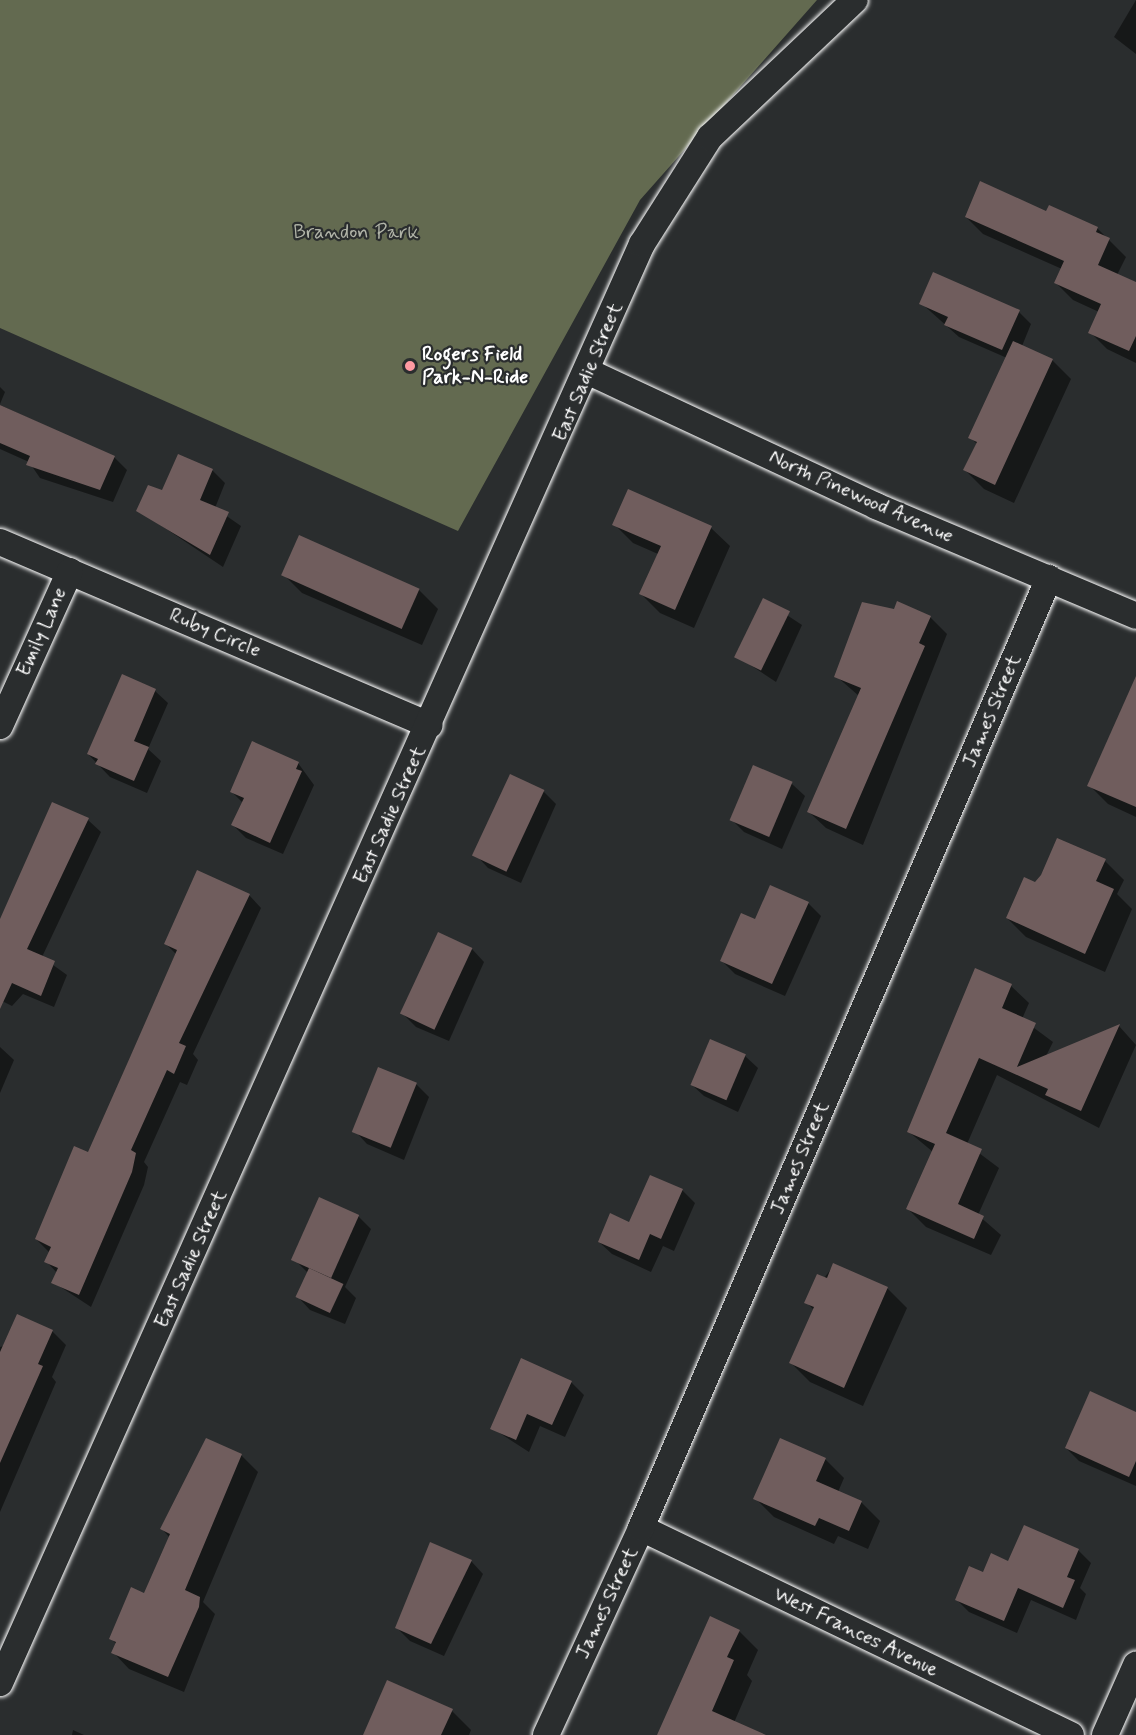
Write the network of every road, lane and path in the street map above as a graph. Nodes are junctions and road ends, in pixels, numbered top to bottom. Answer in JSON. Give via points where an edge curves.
{"nodes":[{"id":1,"x":855,"y":0,"type":"edge"},
{"id":2,"x":589,"y":372,"type":"junction"},
{"id":3,"x":0,"y":542,"type":"edge"},
{"id":4,"x":70,"y":571,"type":"junction"},
{"id":5,"x":1049,"y":578,"type":"junction"},
{"id":6,"x":1136,"y":616,"type":"edge"},
{"id":7,"x":430,"y":725,"type":"junction"},
{"id":8,"x":0,"y":726,"type":"edge"},
{"id":9,"x":641,"y":1528,"type":"junction"},
{"id":10,"x":1136,"y":1665,"type":"edge"},
{"id":11,"x":0,"y":1683,"type":"edge"},
{"id":12,"x":546,"y":1735,"type":"edge"},
{"id":13,"x":1071,"y":1735,"type":"edge"},
{"id":14,"x":1106,"y":1735,"type":"edge"}],
"edges":[{"from":1,"to":2,"type":"street","name":"East Sadie Street","via":[[710,137],[642,244]]},
{"from":2,"to":5,"type":"street","name":"North Pinewood Avenue","via":[[876,506]]},
{"from":2,"to":7,"type":"street","name":"East Sadie Street"},
{"from":3,"to":4,"type":"street","name":"Ruby Circle"},
{"from":4,"to":7,"type":"street","name":"Ruby Circle"},
{"from":4,"to":8,"type":"street","name":"Emily Lane"},
{"from":5,"to":6,"type":"street","name":"North Pinewood Avenue"},
{"from":5,"to":9,"type":"street","name":"James Street"},
{"from":7,"to":11,"type":"street","name":"East Sadie Street"},
{"from":9,"to":12,"type":"street","name":"James Street"},
{"from":9,"to":13,"type":"street","name":"West Frances Avenue"},
{"from":10,"to":14,"type":"street"}]}
